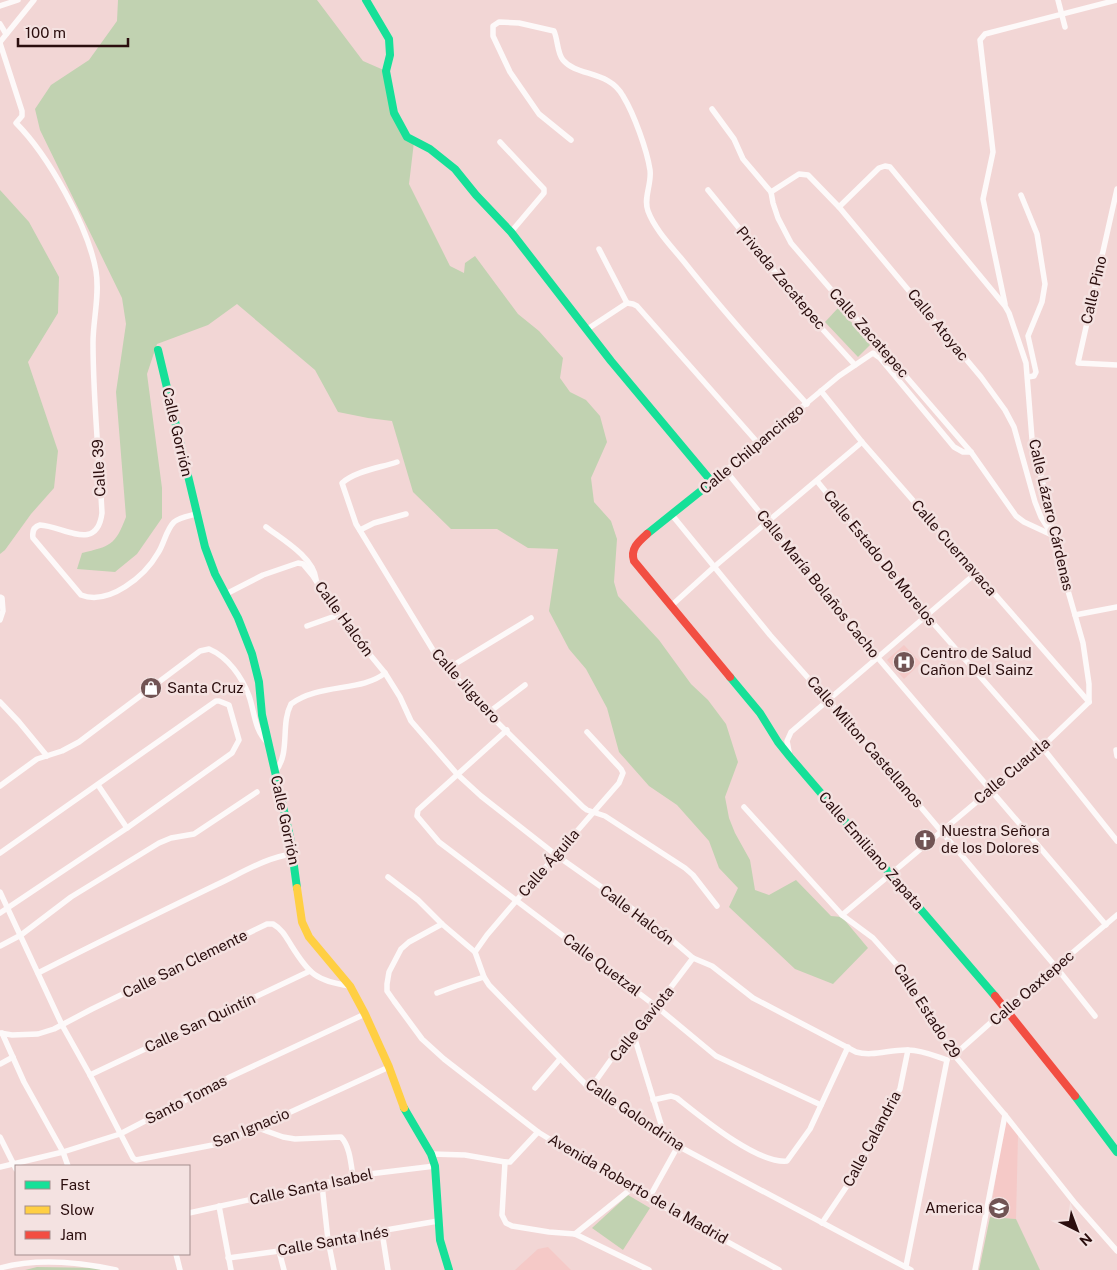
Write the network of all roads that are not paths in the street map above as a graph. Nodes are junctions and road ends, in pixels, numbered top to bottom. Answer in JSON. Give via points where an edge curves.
{"nodes":[{"id":1,"x":18,"y":0,"type":"edge"},
{"id":2,"x":34,"y":0,"type":"edge"},
{"id":3,"x":366,"y":0,"type":"edge"},
{"id":4,"x":1058,"y":0,"type":"edge"},
{"id":5,"x":1117,"y":0,"type":"edge"},
{"id":6,"x":0,"y":6,"type":"edge"},
{"id":7,"x":1062,"y":15,"type":"junction"},
{"id":8,"x":0,"y":24,"type":"edge"},
{"id":9,"x":1065,"y":27,"type":"dead end"},
{"id":10,"x":6,"y":34,"type":"junction"},
{"id":11,"x":0,"y":43,"type":"edge"},
{"id":12,"x":712,"y":110,"type":"dead end"},
{"id":13,"x":571,"y":140,"type":"dead end"},
{"id":14,"x":500,"y":142,"type":"dead end"},
{"id":15,"x":1117,"y":188,"type":"edge"},
{"id":16,"x":708,"y":190,"type":"dead end"},
{"id":17,"x":771,"y":192,"type":"junction"},
{"id":18,"x":1021,"y":195,"type":"dead end"},
{"id":19,"x":839,"y":207,"type":"junction"},
{"id":20,"x":511,"y":232,"type":"junction"},
{"id":21,"x":599,"y":248,"type":"dead end"},
{"id":22,"x":627,"y":303,"type":"junction"},
{"id":23,"x":1005,"y":306,"type":"junction"},
{"id":24,"x":586,"y":330,"type":"junction"},
{"id":25,"x":158,"y":350,"type":"dead end"},
{"id":26,"x":855,"y":365,"type":"junction"},
{"id":27,"x":1117,"y":365,"type":"edge"},
{"id":28,"x":1028,"y":377,"type":"junction"},
{"id":29,"x":821,"y":392,"type":"junction"},
{"id":30,"x":806,"y":404,"type":"junction"},
{"id":31,"x":862,"y":442,"type":"junction"},
{"id":32,"x":758,"y":443,"type":"junction"},
{"id":33,"x":971,"y":452,"type":"junction"},
{"id":34,"x":397,"y":462,"type":"dead end"},
{"id":35,"x":726,"y":471,"type":"junction"},
{"id":36,"x":817,"y":481,"type":"junction"},
{"id":37,"x":712,"y":482,"type":"junction"},
{"id":38,"x":196,"y":514,"type":"junction"},
{"id":39,"x":406,"y":514,"type":"dead end"},
{"id":40,"x":672,"y":515,"type":"junction"},
{"id":41,"x":768,"y":523,"type":"junction"},
{"id":42,"x":266,"y":527,"type":"dead end"},
{"id":43,"x":360,"y":530,"type":"junction"},
{"id":44,"x":1052,"y":534,"type":"junction"},
{"id":45,"x":634,"y":548,"type":"joint"},
{"id":46,"x":714,"y":567,"type":"junction"},
{"id":47,"x":976,"y":573,"type":"junction"},
{"id":48,"x":316,"y":581,"type":"junction"},
{"id":49,"x":226,"y":594,"type":"junction"},
{"id":50,"x":0,"y":597,"type":"edge"},
{"id":51,"x":671,"y":606,"type":"junction"},
{"id":52,"x":1117,"y":606,"type":"edge"},
{"id":53,"x":338,"y":615,"type":"junction"},
{"id":54,"x":926,"y":615,"type":"junction"},
{"id":55,"x":1075,"y":615,"type":"junction"},
{"id":56,"x":531,"y":618,"type":"dead end"},
{"id":57,"x":0,"y":620,"type":"edge"},
{"id":58,"x":307,"y":626,"type":"dead end"},
{"id":59,"x":878,"y":658,"type":"junction"},
{"id":60,"x":447,"y":669,"type":"junction"},
{"id":61,"x":385,"y":673,"type":"junction"},
{"id":62,"x":525,"y":685,"type":"dead end"},
{"id":63,"x":828,"y":699,"type":"junction"},
{"id":64,"x":0,"y":702,"type":"edge"},
{"id":65,"x":1089,"y":702,"type":"junction"},
{"id":66,"x":488,"y":713,"type":"junction"},
{"id":67,"x":507,"y":730,"type":"junction"},
{"id":68,"x":587,"y":732,"type":"dead end"},
{"id":69,"x":268,"y":743,"type":"junction"},
{"id":70,"x":1042,"y":746,"type":"junction"},
{"id":71,"x":47,"y":756,"type":"junction"},
{"id":72,"x":790,"y":757,"type":"junction"},
{"id":73,"x":275,"y":772,"type":"junction"},
{"id":74,"x":457,"y":774,"type":"junction"},
{"id":75,"x":1,"y":783,"type":"edge"},
{"id":76,"x":98,"y":785,"type":"junction"},
{"id":77,"x":989,"y":790,"type":"junction"},
{"id":78,"x":257,"y":792,"type":"dead end"},
{"id":79,"x":744,"y":807,"type":"dead end"},
{"id":80,"x":594,"y":812,"type":"junction"},
{"id":81,"x":127,"y":828,"type":"junction"},
{"id":82,"x":942,"y":832,"type":"junction"},
{"id":83,"x":1117,"y":841,"type":"edge"},
{"id":84,"x":0,"y":852,"type":"edge"},
{"id":85,"x":293,"y":854,"type":"junction"},
{"id":86,"x":556,"y":855,"type":"junction"},
{"id":87,"x":891,"y":874,"type":"junction"},
{"id":88,"x":388,"y":878,"type":"dead end"},
{"id":89,"x":0,"y":892,"type":"edge"},
{"id":90,"x":516,"y":901,"type":"junction"},
{"id":91,"x":717,"y":906,"type":"dead end"},
{"id":92,"x":8,"y":907,"type":"junction"},
{"id":93,"x":0,"y":913,"type":"edge"},
{"id":94,"x":842,"y":915,"type":"junction"},
{"id":95,"x":1117,"y":915,"type":"edge"},
{"id":96,"x":442,"y":924,"type":"junction"},
{"id":97,"x":1106,"y":924,"type":"junction"},
{"id":98,"x":21,"y":935,"type":"junction"},
{"id":99,"x":0,"y":946,"type":"edge"},
{"id":100,"x":475,"y":952,"type":"junction"},
{"id":101,"x":693,"y":958,"type":"junction"},
{"id":102,"x":1056,"y":967,"type":"junction"},
{"id":103,"x":310,"y":971,"type":"junction"},
{"id":104,"x":38,"y":973,"type":"junction"},
{"id":105,"x":484,"y":977,"type":"junction"},
{"id":106,"x":350,"y":986,"type":"junction"},
{"id":107,"x":438,"y":993,"type":"dead end"},
{"id":108,"x":657,"y":1007,"type":"junction"},
{"id":109,"x":1006,"y":1008,"type":"junction"},
{"id":110,"x":365,"y":1014,"type":"junction"},
{"id":111,"x":1095,"y":1016,"type":"dead end"},
{"id":112,"x":62,"y":1026,"type":"junction"},
{"id":113,"x":1,"y":1033,"type":"edge"},
{"id":114,"x":634,"y":1036,"type":"junction"},
{"id":115,"x":848,"y":1047,"type":"junction"},
{"id":116,"x":908,"y":1050,"type":"junction"},
{"id":117,"x":955,"y":1056,"type":"junction"},
{"id":118,"x":13,"y":1057,"type":"junction"},
{"id":119,"x":560,"y":1059,"type":"junction"},
{"id":120,"x":948,"y":1060,"type":"junction"},
{"id":121,"x":0,"y":1064,"type":"edge"},
{"id":122,"x":389,"y":1067,"type":"junction"},
{"id":123,"x":90,"y":1075,"type":"junction"},
{"id":124,"x":535,"y":1088,"type":"dead end"},
{"id":125,"x":590,"y":1089,"type":"junction"},
{"id":126,"x":653,"y":1100,"type":"junction"},
{"id":127,"x":821,"y":1105,"type":"junction"},
{"id":128,"x":1005,"y":1115,"type":"junction"},
{"id":129,"x":258,"y":1128,"type":"junction"},
{"id":130,"x":538,"y":1132,"type":"junction"},
{"id":131,"x":120,"y":1134,"type":"junction"},
{"id":132,"x":0,"y":1137,"type":"edge"},
{"id":133,"x":665,"y":1137,"type":"junction"},
{"id":134,"x":678,"y":1146,"type":"junction"},
{"id":135,"x":62,"y":1152,"type":"junction"},
{"id":136,"x":1117,"y":1152,"type":"edge"},
{"id":137,"x":431,"y":1154,"type":"junction"},
{"id":138,"x":505,"y":1162,"type":"junction"},
{"id":139,"x":21,"y":1165,"type":"edge"},
{"id":140,"x":68,"y":1165,"type":"edge"},
{"id":141,"x":435,"y":1166,"type":"junction"},
{"id":142,"x":0,"y":1167,"type":"edge"},
{"id":143,"x":15,"y":1167,"type":"edge"},
{"id":144,"x":353,"y":1178,"type":"junction"},
{"id":145,"x":322,"y":1185,"type":"junction"},
{"id":146,"x":631,"y":1189,"type":"junction"},
{"id":147,"x":649,"y":1198,"type":"junction"},
{"id":148,"x":219,"y":1206,"type":"junction"},
{"id":149,"x":190,"y":1214,"type":"edge"},
{"id":150,"x":438,"y":1221,"type":"junction"},
{"id":151,"x":822,"y":1223,"type":"junction"},
{"id":152,"x":382,"y":1232,"type":"junction"},
{"id":153,"x":574,"y":1234,"type":"junction"},
{"id":154,"x":328,"y":1240,"type":"junction"},
{"id":155,"x":279,"y":1251,"type":"junction"},
{"id":156,"x":1117,"y":1251,"type":"edge"},
{"id":157,"x":176,"y":1255,"type":"edge"},
{"id":158,"x":228,"y":1258,"type":"junction"},
{"id":159,"x":0,"y":1268,"type":"edge"},
{"id":160,"x":908,"y":1268,"type":"edge"},
{"id":161,"x":116,"y":1270,"type":"edge"},
{"id":162,"x":180,"y":1270,"type":"edge"},
{"id":163,"x":231,"y":1270,"type":"edge"},
{"id":164,"x":284,"y":1270,"type":"edge"},
{"id":165,"x":334,"y":1270,"type":"edge"},
{"id":166,"x":388,"y":1270,"type":"edge"},
{"id":167,"x":449,"y":1270,"type":"edge"},
{"id":168,"x":648,"y":1270,"type":"edge"},
{"id":169,"x":779,"y":1270,"type":"edge"},
{"id":170,"x":975,"y":1270,"type":"edge"}],
"edges":[{"from":1,"to":6,"type":"street"},
{"from":2,"to":10,"type":"street"},
{"from":3,"to":20,"type":"street","via":[[388,39],[390,56],[386,71],[394,114],[401,128],[408,137],[455,169]]},
{"from":4,"to":7,"type":"street"},
{"from":5,"to":7,"type":"street"},
{"from":7,"to":9,"type":"street"},
{"from":7,"to":23,"type":"street","via":[[985,34],[980,40],[993,152],[984,199]]},
{"from":8,"to":10,"type":"street"},
{"from":10,"to":11,"type":"street"},
{"from":11,"to":38,"type":"street","name":"Calle 39","via":[[22,111],[16,122],[38,149],[74,211],[96,272],[93,342],[101,524],[86,535],[40,525],[34,528],[33,538],[81,595],[98,598],[122,589],[136,579],[159,552],[174,522]]},
{"from":12,"to":17,"type":"street","name":"Calle Zacatepec","via":[[734,139],[744,159]]},
{"from":13,"to":30,"type":"street","via":[[538,114],[510,72],[493,36],[493,26],[499,22],[554,31],[563,60],[612,83],[623,94],[636,121],[650,171],[646,204],[650,216],[721,308]]},
{"from":14,"to":20,"type":"street","via":[[544,189]]},
{"from":15,"to":27,"type":"street","name":"Calle Pino","via":[[1078,363]]},
{"from":16,"to":26,"type":"street","name":"Privada Zacatepec"},
{"from":17,"to":19,"type":"street","name":"Calle Atoyac","via":[[804,173]]},
{"from":17,"to":33,"type":"street","name":"Calle Zacatepec","via":[[778,218],[791,243]]},
{"from":18,"to":28,"type":"street","via":[[1037,234],[1045,284],[1042,302],[1028,336],[1036,372]]},
{"from":19,"to":23,"type":"street","name":"Calle Lázaro Cárdenas","via":[[879,168],[890,167]]},
{"from":19,"to":44,"type":"street","name":"Calle Atoyac","via":[[1005,410],[1014,427],[1035,502]]},
{"from":20,"to":24,"type":"street"},
{"from":21,"to":22,"type":"street"},
{"from":22,"to":24,"type":"street"},
{"from":22,"to":32,"type":"street","via":[[637,306]]},
{"from":23,"to":28,"type":"street","name":"Calle Lázaro Cárdenas","via":[[1015,328]]},
{"from":24,"to":37,"type":"street"},
{"from":25,"to":38,"type":"street","name":"Calle Gorrión"},
{"from":26,"to":29,"type":"street","name":"Calle Chilpancingo"},
{"from":26,"to":33,"type":"street","name":"Calle Chilpancingo","via":[[873,353],[880,358],[954,447]]},
{"from":28,"to":44,"type":"street","name":"Calle Lázaro Cárdenas","via":[[1032,439]]},
{"from":29,"to":30,"type":"street","name":"Calle Chilpancingo"},
{"from":29,"to":31,"type":"street","name":"Calle Cuernavaca"},
{"from":30,"to":32,"type":"street","name":"Calle Chilpancingo"},
{"from":31,"to":36,"type":"street"},
{"from":31,"to":47,"type":"street","name":"Calle Cuernavaca"},
{"from":32,"to":35,"type":"street","name":"Calle Chilpancingo"},
{"from":33,"to":44,"type":"street","name":"Calle Zacatepec","via":[[1016,516]]},
{"from":34,"to":43,"type":"street","name":"Calle Jilguero","via":[[360,473],[342,483]]},
{"from":35,"to":37,"type":"street","name":"Calle Chilpancingo"},
{"from":35,"to":41,"type":"street","name":"Calle María Bolaños Cacho"},
{"from":36,"to":41,"type":"street"},
{"from":36,"to":54,"type":"street","name":"Calle Estado De Morelos"},
{"from":37,"to":40,"type":"street","name":"Calle Chilpancingo"},
{"from":38,"to":49,"type":"street","name":"Calle Gorrión","via":[[215,574]]},
{"from":39,"to":43,"type":"street","via":[[374,522]]},
{"from":40,"to":45,"type":"street","name":"Calle Chilpancingo","via":[[637,542]]},
{"from":40,"to":46,"type":"street","name":"Calle Milton Castellanos"},
{"from":41,"to":46,"type":"street"},
{"from":41,"to":59,"type":"street","name":"Calle María Bolaños Cacho"},
{"from":42,"to":48,"type":"street","via":[[306,559],[315,571]]},
{"from":43,"to":60,"type":"street","name":"Calle Jilguero","via":[[407,610]]},
{"from":44,"to":55,"type":"street","name":"Calle Lázaro Cárdenas"},
{"from":45,"to":51,"type":"street","name":"Calle Emiliano Zapata","via":[[634,561]]},
{"from":46,"to":51,"type":"street"},
{"from":46,"to":63,"type":"street","name":"Calle Milton Castellanos"},
{"from":47,"to":54,"type":"street"},
{"from":47,"to":65,"type":"street","name":"Calle Cuernavaca"},
{"from":48,"to":49,"type":"street","name":"Calle Halcón","via":[[303,564],[298,563],[262,575]]},
{"from":48,"to":53,"type":"street","name":"Calle Halcón"},
{"from":49,"to":69,"type":"street","name":"Calle Gorrión","via":[[252,654]]},
{"from":50,"to":57,"type":"street","via":[[3,611]]},
{"from":51,"to":72,"type":"street","name":"Calle Emiliano Zapata","via":[[760,712]]},
{"from":52,"to":55,"type":"street"},
{"from":53,"to":58,"type":"street"},
{"from":53,"to":61,"type":"street","name":"Calle Halcón"},
{"from":54,"to":59,"type":"street"},
{"from":54,"to":70,"type":"street","name":"Calle Estado De Morelos"},
{"from":55,"to":65,"type":"street","name":"Calle Lázaro Cárdenas","via":[[1083,643]]},
{"from":56,"to":60,"type":"street"},
{"from":59,"to":63,"type":"street"},
{"from":59,"to":77,"type":"street","name":"Calle María Bolaños Cacho"},
{"from":60,"to":66,"type":"street","name":"Calle Jilguero"},
{"from":61,"to":73,"type":"street","name":"Calle Halcón","via":[[371,681],[310,693],[291,704],[285,721],[284,751]]},
{"from":61,"to":74,"type":"street","name":"Calle Halcón","via":[[411,721]]},
{"from":62,"to":66,"type":"street"},
{"from":63,"to":72,"type":"street","via":[[788,736]]},
{"from":63,"to":82,"type":"street","name":"Calle Milton Castellanos"},
{"from":64,"to":71,"type":"street"},
{"from":65,"to":70,"type":"street","name":"Calle Cuautla"},
{"from":66,"to":67,"type":"street","name":"Calle Jilguero"},
{"from":67,"to":74,"type":"street"},
{"from":67,"to":80,"type":"street","name":"Calle Jilguero","via":[[583,807]]},
{"from":68,"to":80,"type":"street","name":"Calle Águila","via":[[623,773],[619,783]]},
{"from":69,"to":71,"type":"street","via":[[258,728],[244,683],[224,658],[209,649],[200,651],[79,742]]},
{"from":69,"to":73,"type":"street","name":"Calle Gorrión"},
{"from":70,"to":77,"type":"street","name":"Calle Cuautla"},
{"from":70,"to":83,"type":"street","name":"Calle Estado De Morelos"},
{"from":71,"to":75,"type":"street"},
{"from":72,"to":87,"type":"street","name":"Calle Emiliano Zapata"},
{"from":73,"to":85,"type":"street","name":"Calle Gorrión"},
{"from":74,"to":86,"type":"street","name":"Calle Halcón"},
{"from":74,"to":90,"type":"street","name":"Calle Quetzal","via":[[417,812],[417,816],[439,842]]},
{"from":76,"to":81,"type":"street"},
{"from":76,"to":81,"type":"street","via":[[216,701],[229,705],[239,740],[232,753]]},
{"from":76,"to":84,"type":"street"},
{"from":77,"to":82,"type":"street","name":"Calle Cuautla"},
{"from":77,"to":97,"type":"street","name":"Calle María Bolaños Cacho"},
{"from":78,"to":98,"type":"street","via":[[194,834],[159,843],[72,897]]},
{"from":79,"to":94,"type":"street","name":"Calle Estado 29"},
{"from":80,"to":86,"type":"street","name":"Calle Águila"},
{"from":80,"to":91,"type":"street","name":"Calle Jilguero","via":[[685,868]]},
{"from":81,"to":92,"type":"street"},
{"from":82,"to":87,"type":"street","name":"Calle Cuautla"},
{"from":82,"to":102,"type":"street","name":"Calle Milton Castellanos"},
{"from":85,"to":104,"type":"street","via":[[281,855],[246,871]]},
{"from":85,"to":106,"type":"street","name":"Calle Gorrión","via":[[302,922],[309,938]]},
{"from":86,"to":90,"type":"street","name":"Calle Águila"},
{"from":86,"to":101,"type":"street","name":"Calle Halcón","via":[[651,922]]},
{"from":87,"to":94,"type":"street","name":"Calle Cuautla"},
{"from":87,"to":109,"type":"street","name":"Calle Emiliano Zapata"},
{"from":88,"to":96,"type":"street","name":"Calle Golondrina","via":[[418,900]]},
{"from":89,"to":92,"type":"street","name":"San Ignacio"},
{"from":90,"to":100,"type":"street","name":"Calle Águila"},
{"from":90,"to":108,"type":"street","name":"Calle Quetzal"},
{"from":92,"to":93,"type":"street"},
{"from":92,"to":98,"type":"street","name":"San Ignacio"},
{"from":94,"to":117,"type":"street","name":"Calle Estado 29","via":[[873,938],[898,966]]},
{"from":95,"to":97,"type":"street","name":"Calle Oaxtepec"},
{"from":96,"to":100,"type":"street","name":"Calle Golondrina"},
{"from":96,"to":130,"type":"street","name":"Avenida Roberto de la Madrid","via":[[401,950],[389,972],[387,991],[422,1039]]},
{"from":97,"to":102,"type":"street","name":"Calle Oaxtepec"},
{"from":98,"to":99,"type":"street"},
{"from":98,"to":104,"type":"street","name":"San Ignacio"},
{"from":100,"to":105,"type":"street","name":"Calle Golondrina"},
{"from":101,"to":108,"type":"street","name":"Calle Gaviota"},
{"from":101,"to":115,"type":"street","name":"Calle Halcón","via":[[712,966],[753,998]]},
{"from":102,"to":109,"type":"street","name":"Calle Oaxtepec"},
{"from":102,"to":111,"type":"street","name":"Calle Milton Castellanos"},
{"from":103,"to":106,"type":"street","name":"Calle San Clemente","via":[[329,983]]},
{"from":103,"to":112,"type":"street","name":"Calle San Clemente","via":[[298,958],[282,930],[267,924]]},
{"from":103,"to":123,"type":"street","name":"Calle San Quintín"},
{"from":104,"to":112,"type":"street","name":"San Ignacio"},
{"from":105,"to":107,"type":"street"},
{"from":105,"to":119,"type":"street","name":"Calle Golondrina"},
{"from":106,"to":110,"type":"street","name":"Calle Gorrión"},
{"from":108,"to":114,"type":"street","name":"Calle Gaviota"},
{"from":108,"to":127,"type":"street","name":"Calle Quetzal","via":[[716,1056]]},
{"from":109,"to":117,"type":"street","name":"Calle Oaxtepec"},
{"from":109,"to":136,"type":"street","name":"Calle Emiliano Zapata"},
{"from":110,"to":122,"type":"street","name":"Calle Gorrión"},
{"from":110,"to":131,"type":"street","name":"Santo Tomas","via":[[230,1077]]},
{"from":112,"to":113,"type":"street","name":"Calle San Clemente","via":[[38,1034]]},
{"from":112,"to":123,"type":"street","name":"San Ignacio"},
{"from":113,"to":118,"type":"street"},
{"from":114,"to":125,"type":"street","name":"Calle Gaviota","via":[[622,1044]]},
{"from":114,"to":126,"type":"street"},
{"from":115,"to":116,"type":"street","name":"Calle Halcón","via":[[866,1054]]},
{"from":115,"to":127,"type":"street"},
{"from":116,"to":120,"type":"street","name":"Calle Halcón"},
{"from":116,"to":151,"type":"street","name":"Calle Calandria","via":[[900,1089],[853,1177]]},
{"from":117,"to":120,"type":"street","name":"Calle Oaxtepec"},
{"from":117,"to":128,"type":"street","name":"Calle Estado 29"},
{"from":118,"to":121,"type":"street"},
{"from":118,"to":135,"type":"street"},
{"from":119,"to":124,"type":"street"},
{"from":119,"to":125,"type":"street","name":"Calle Golondrina"},
{"from":120,"to":160,"type":"street"},
{"from":122,"to":129,"type":"street","name":"San Ignacio"},
{"from":122,"to":137,"type":"street","name":"Calle Gorrión","via":[[404,1109]]},
{"from":123,"to":131,"type":"street","name":"San Ignacio"},
{"from":125,"to":133,"type":"street","name":"Calle Golondrina"},
{"from":126,"to":127,"type":"street","via":[[677,1098],[728,1136],[758,1153],[787,1161],[810,1129]]},
{"from":126,"to":133,"type":"street"},
{"from":128,"to":156,"type":"street","name":"Calle Estado 29"},
{"from":128,"to":170,"type":"street"},
{"from":129,"to":131,"type":"street","name":"San Ignacio","via":[[223,1143],[140,1160],[132,1158]]},
{"from":129,"to":144,"type":"street","via":[[295,1139],[341,1136],[349,1153]]},
{"from":130,"to":138,"type":"street","via":[[513,1159]]},
{"from":130,"to":146,"type":"street","name":"Avenida Roberto de la Madrid"},
{"from":131,"to":135,"type":"street","name":"Santo Tomas"},
{"from":132,"to":143,"type":"street"},
{"from":133,"to":134,"type":"street","name":"Calle Golondrina"},
{"from":134,"to":147,"type":"street"},
{"from":134,"to":151,"type":"street","name":"Calle Golondrina"},
{"from":135,"to":139,"type":"street","name":"Santo Tomas"},
{"from":135,"to":140,"type":"street"},
{"from":137,"to":138,"type":"street","via":[[464,1155]]},
{"from":137,"to":141,"type":"street","name":"Calle Gorrión"},
{"from":138,"to":153,"type":"street","via":[[502,1215],[506,1223]]},
{"from":141,"to":144,"type":"street","name":"Calle Santa Isabel"},
{"from":141,"to":150,"type":"street","name":"Calle Gorrión"},
{"from":142,"to":143,"type":"street","name":"Santo Tomas"},
{"from":144,"to":145,"type":"street","name":"Calle Santa Isabel"},
{"from":145,"to":148,"type":"street","name":"Calle Santa Isabel"},
{"from":145,"to":154,"type":"street"},
{"from":146,"to":147,"type":"street","name":"Avenida Roberto de la Madrid"},
{"from":146,"to":153,"type":"street"},
{"from":147,"to":169,"type":"street","name":"Avenida Roberto de la Madrid"},
{"from":148,"to":149,"type":"street","name":"Calle Santa Isabel"},
{"from":148,"to":158,"type":"street"},
{"from":150,"to":152,"type":"street","name":"Calle Santa Inés"},
{"from":150,"to":167,"type":"street","name":"Calle Gorrión"},
{"from":151,"to":160,"type":"street","name":"Calle Golondrina"},
{"from":152,"to":154,"type":"street","name":"Calle Santa Inés"},
{"from":152,"to":166,"type":"street"},
{"from":153,"to":168,"type":"street"},
{"from":154,"to":155,"type":"street","name":"Calle Santa Inés"},
{"from":154,"to":165,"type":"street"},
{"from":155,"to":158,"type":"street","name":"Calle Santa Inés"},
{"from":155,"to":164,"type":"street"},
{"from":157,"to":162,"type":"street"},
{"from":158,"to":163,"type":"street"},
{"from":159,"to":161,"type":"street","via":[[50,1262]]}]}
